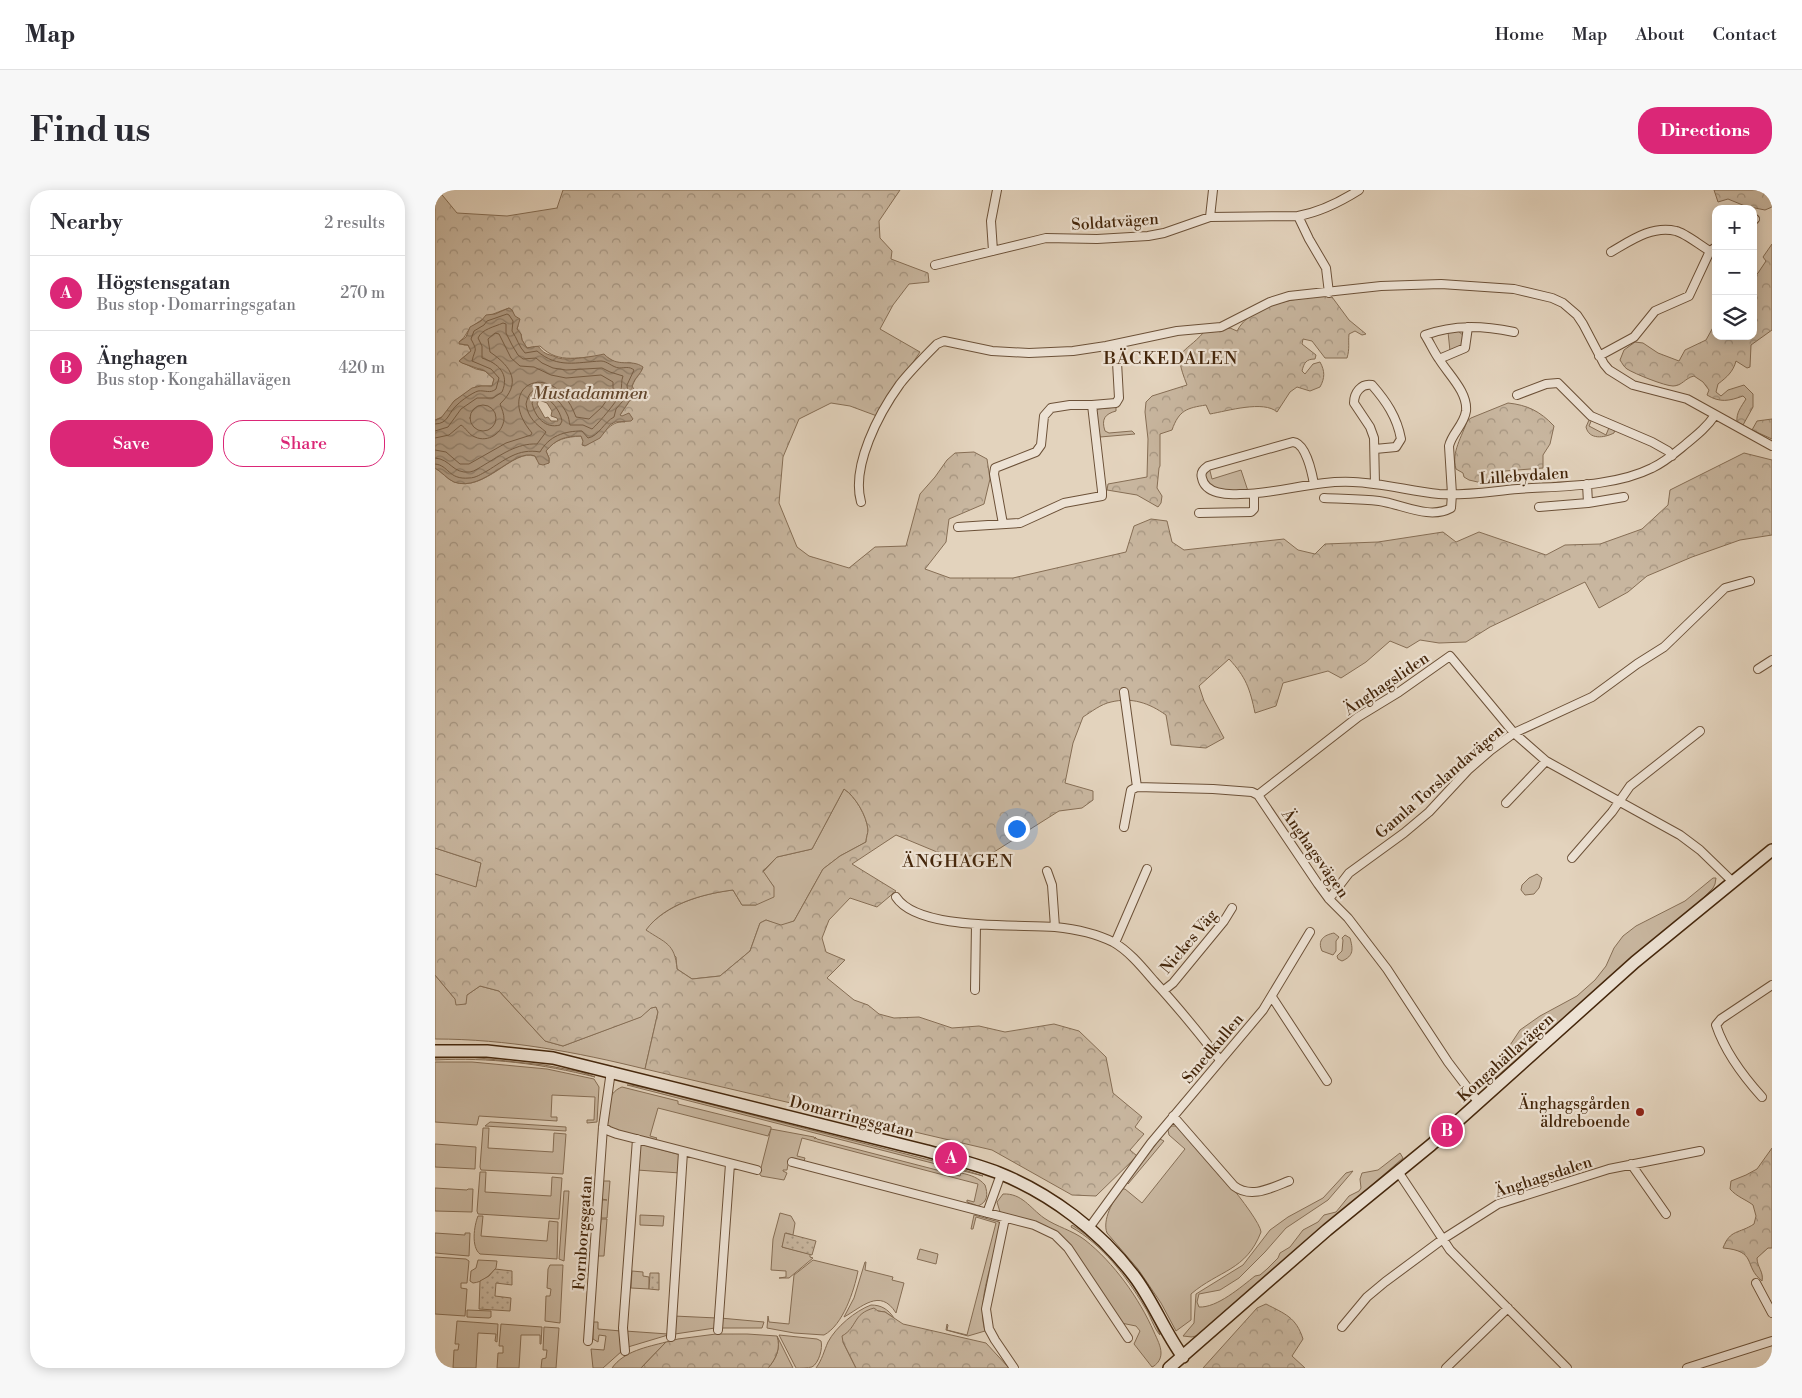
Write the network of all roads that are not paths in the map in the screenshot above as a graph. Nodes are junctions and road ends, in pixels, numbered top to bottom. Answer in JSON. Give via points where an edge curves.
{"nodes":[{"id":1,"x":997,"y":190,"type":"edge"},
{"id":2,"x":1213,"y":190,"type":"edge"},
{"id":3,"x":1359,"y":190,"type":"edge"},
{"id":4,"x":1299,"y":216,"type":"junction"},
{"id":5,"x":1210,"y":217,"type":"junction"},
{"id":6,"x":1712,"y":248,"type":"edge"},
{"id":7,"x":993,"y":250,"type":"junction"},
{"id":8,"x":1712,"y":250,"type":"edge"},
{"id":9,"x":1611,"y":252,"type":"dead end"},
{"id":10,"x":935,"y":265,"type":"dead end"},
{"id":11,"x":1329,"y":292,"type":"junction"},
{"id":12,"x":1468,"y":327,"type":"junction"},
{"id":13,"x":1514,"y":332,"type":"dead end"},
{"id":14,"x":1116,"y":344,"type":"junction"},
{"id":15,"x":1599,"y":356,"type":"junction"},
{"id":16,"x":1439,"y":359,"type":"junction"},
{"id":17,"x":1517,"y":395,"type":"dead end"},
{"id":18,"x":1092,"y":405,"type":"junction"},
{"id":19,"x":1715,"y":415,"type":"junction"},
{"id":20,"x":1772,"y":446,"type":"edge"},
{"id":21,"x":1375,"y":449,"type":"junction"},
{"id":22,"x":1672,"y":456,"type":"junction"},
{"id":23,"x":1314,"y":484,"type":"junction"},
{"id":24,"x":1375,"y":484,"type":"junction"},
{"id":25,"x":1587,"y":484,"type":"junction"},
{"id":26,"x":1253,"y":494,"type":"junction"},
{"id":27,"x":1452,"y":494,"type":"junction"},
{"id":28,"x":1625,"y":497,"type":"dead end"},
{"id":29,"x":1324,"y":498,"type":"dead end"},
{"id":30,"x":861,"y":502,"type":"dead end"},
{"id":31,"x":1588,"y":503,"type":"junction"},
{"id":32,"x":1539,"y":506,"type":"dead end"},
{"id":33,"x":1199,"y":513,"type":"dead end"},
{"id":34,"x":1003,"y":524,"type":"junction"},
{"id":35,"x":958,"y":527,"type":"dead end"},
{"id":36,"x":1750,"y":581,"type":"dead end"},
{"id":37,"x":1772,"y":660,"type":"edge"},
{"id":38,"x":1758,"y":669,"type":"dead end"},
{"id":39,"x":1124,"y":692,"type":"dead end"},
{"id":40,"x":1700,"y":731,"type":"dead end"},
{"id":41,"x":1514,"y":733,"type":"junction"},
{"id":42,"x":1547,"y":761,"type":"junction"},
{"id":43,"x":1137,"y":787,"type":"junction"},
{"id":44,"x":1258,"y":795,"type":"junction"},
{"id":45,"x":1619,"y":801,"type":"junction"},
{"id":46,"x":1506,"y":803,"type":"dead end"},
{"id":47,"x":1124,"y":827,"type":"dead end"},
{"id":48,"x":1772,"y":850,"type":"edge"},
{"id":49,"x":1572,"y":858,"type":"dead end"},
{"id":50,"x":1147,"y":869,"type":"dead end"},
{"id":51,"x":1047,"y":871,"type":"dead end"},
{"id":52,"x":1733,"y":882,"type":"junction"},
{"id":53,"x":896,"y":896,"type":"dead end"},
{"id":54,"x":1329,"y":900,"type":"junction"},
{"id":55,"x":1232,"y":908,"type":"dead end"},
{"id":56,"x":976,"y":924,"type":"junction"},
{"id":57,"x":1055,"y":927,"type":"junction"},
{"id":58,"x":1309,"y":932,"type":"dead end"},
{"id":59,"x":1115,"y":943,"type":"junction"},
{"id":60,"x":1772,"y":985,"type":"edge"},
{"id":61,"x":975,"y":990,"type":"dead end"},
{"id":62,"x":1163,"y":991,"type":"junction"},
{"id":63,"x":1272,"y":998,"type":"junction"},
{"id":64,"x":435,"y":1051,"type":"edge"},
{"id":65,"x":1220,"y":1060,"type":"junction"},
{"id":66,"x":611,"y":1072,"type":"junction"},
{"id":67,"x":1327,"y":1081,"type":"dead end"},
{"id":68,"x":1762,"y":1097,"type":"dead end"},
{"id":69,"x":1479,"y":1103,"type":"junction"},
{"id":70,"x":1173,"y":1116,"type":"junction"},
{"id":71,"x":603,"y":1127,"type":"junction"},
{"id":72,"x":637,"y":1139,"type":"junction"},
{"id":73,"x":1700,"y":1151,"type":"dead end"},
{"id":74,"x":683,"y":1152,"type":"junction"},
{"id":75,"x":792,"y":1162,"type":"dead end"},
{"id":76,"x":730,"y":1164,"type":"junction"},
{"id":77,"x":1631,"y":1164,"type":"junction"},
{"id":78,"x":757,"y":1170,"type":"dead end"},
{"id":79,"x":1399,"y":1172,"type":"junction"},
{"id":80,"x":1001,"y":1174,"type":"junction"},
{"id":81,"x":1289,"y":1181,"type":"dead end"},
{"id":82,"x":987,"y":1213,"type":"junction"},
{"id":83,"x":1666,"y":1214,"type":"dead end"},
{"id":84,"x":1005,"y":1218,"type":"junction"},
{"id":85,"x":1089,"y":1228,"type":"junction"},
{"id":86,"x":1443,"y":1239,"type":"junction"},
{"id":87,"x":1756,"y":1283,"type":"dead end"},
{"id":88,"x":1508,"y":1308,"type":"junction"},
{"id":89,"x":1772,"y":1313,"type":"edge"},
{"id":90,"x":1343,"y":1327,"type":"dead end"},
{"id":91,"x":718,"y":1330,"type":"dead end"},
{"id":92,"x":671,"y":1337,"type":"dead end"},
{"id":93,"x":1128,"y":1338,"type":"dead end"},
{"id":94,"x":588,"y":1341,"type":"dead end"},
{"id":95,"x":1772,"y":1341,"type":"edge"},
{"id":96,"x":625,"y":1351,"type":"dead end"},
{"id":97,"x":1183,"y":1357,"type":"junction"},
{"id":98,"x":1014,"y":1368,"type":"edge"},
{"id":99,"x":1169,"y":1368,"type":"edge"},
{"id":100,"x":1446,"y":1368,"type":"edge"},
{"id":101,"x":1567,"y":1368,"type":"edge"},
{"id":102,"x":1687,"y":1368,"type":"edge"}],
"edges":[{"from":1,"to":7,"type":"street","via":[[991,221]]},
{"from":2,"to":5,"type":"street"},
{"from":3,"to":4,"type":"street","name":"Soldatvägen","via":[[1311,214]]},
{"from":4,"to":5,"type":"street","name":"Soldatvägen"},
{"from":4,"to":11,"type":"street","via":[[1326,268]]},
{"from":5,"to":7,"type":"street","name":"Soldatvägen","via":[[1149,236],[1047,238]]},
{"from":6,"to":9,"type":"street","via":[[1677,231],[1657,231],[1642,235]]},
{"from":7,"to":10,"type":"street","name":"Soldatvägen"},
{"from":8,"to":15,"type":"street","via":[[1689,296],[1655,310],[1634,337]]},
{"from":11,"to":14,"type":"street","via":[[1273,301],[1221,327],[1177,330]]},
{"from":11,"to":15,"type":"street","via":[[1410,284],[1495,287],[1532,292],[1552,298],[1572,310]]},
{"from":12,"to":13,"type":"street"},
{"from":12,"to":16,"type":"street","via":[[1465,348]]},
{"from":12,"to":16,"type":"street","via":[[1448,328],[1425,335]]},
{"from":14,"to":18,"type":"street","via":[[1119,398],[1116,403]]},
{"from":14,"to":30,"type":"street","via":[[1073,351],[1029,353],[992,351],[944,341],[937,344],[901,383],[875,429],[859,475]]},
{"from":15,"to":19,"type":"street","via":[[1609,370],[1633,385],[1687,399]]},
{"from":16,"to":27,"type":"street","via":[[1456,382],[1466,407],[1449,446]]},
{"from":17,"to":22,"type":"street","via":[[1558,383],[1591,416],[1652,442]]},
{"from":18,"to":34,"type":"street","via":[[1051,408],[1043,416],[1041,445],[1036,452],[995,468],[993,474]]},
{"from":18,"to":34,"type":"street","via":[[1102,496],[1064,504],[1020,523]]},
{"from":19,"to":20,"type":"street"},
{"from":19,"to":22,"type":"street","name":"Lillebydalen","via":[[1709,425]]},
{"from":21,"to":21,"type":"street","via":[[1370,426],[1354,403],[1358,391],[1367,384],[1372,385],[1393,412],[1401,439],[1396,447]]},
{"from":21,"to":24,"type":"street"},
{"from":22,"to":25,"type":"street","name":"Lillebydalen","via":[[1641,473]]},
{"from":23,"to":24,"type":"street","name":"Lillebydalen"},
{"from":23,"to":26,"type":"street","name":"Lillebydalen"},
{"from":23,"to":26,"type":"street","name":"Lillebydalen","via":[[1303,446],[1297,442],[1203,469],[1202,481],[1210,489],[1230,494]]},
{"from":24,"to":27,"type":"street","name":"Lillebydalen"},
{"from":25,"to":27,"type":"street","name":"Lillebydalen"},
{"from":25,"to":31,"type":"street"},
{"from":26,"to":33,"type":"street","via":[[1254,509],[1251,512]]},
{"from":27,"to":29,"type":"street","via":[[1451,508],[1441,513],[1385,502]]},
{"from":28,"to":31,"type":"street"},
{"from":31,"to":32,"type":"street"},
{"from":34,"to":35,"type":"street"},
{"from":36,"to":41,"type":"street","name":"Gamla Torslandavägen","via":[[1725,588],[1664,647],[1592,697]]},
{"from":37,"to":38,"type":"street"},
{"from":39,"to":43,"type":"street"},
{"from":40,"to":45,"type":"street","via":[[1630,786]]},
{"from":41,"to":42,"type":"street"},
{"from":41,"to":44,"type":"street","name":"Änghagsliden","via":[[1450,656],[1358,717]]},
{"from":41,"to":54,"type":"street","name":"Gamla Torslandavägen","via":[[1468,770],[1429,812],[1349,873]]},
{"from":42,"to":45,"type":"street"},
{"from":42,"to":46,"type":"street"},
{"from":43,"to":44,"type":"street","via":[[1213,789]]},
{"from":43,"to":47,"type":"street","via":[[1131,790]]},
{"from":44,"to":54,"type":"street","name":"Änghagsvägen"},
{"from":45,"to":49,"type":"street"},
{"from":45,"to":52,"type":"street","via":[[1680,835]]},
{"from":48,"to":52,"type":"street","name":"Kongahällavägen"},
{"from":50,"to":59,"type":"street"},
{"from":51,"to":57,"type":"street","via":[[1052,885]]},
{"from":52,"to":69,"type":"street","name":"Kongahällavägen","via":[[1622,973]]},
{"from":53,"to":56,"type":"street","name":"Nickes Väg","via":[[912,912],[945,921]]},
{"from":54,"to":69,"type":"street","name":"Änghagsvägen","via":[[1348,918],[1387,969]]},
{"from":55,"to":62,"type":"street","name":"Nickes Väg","via":[[1173,983]]},
{"from":56,"to":57,"type":"street","name":"Nickes Väg"},
{"from":56,"to":61,"type":"street"},
{"from":57,"to":59,"type":"street","name":"Nickes Väg","via":[[1090,932]]},
{"from":58,"to":63,"type":"street","name":"Smedkullen"},
{"from":59,"to":62,"type":"street","name":"Nickes Väg","via":[[1138,962]]},
{"from":60,"to":68,"type":"street","via":[[1716,1025],[1743,1075]]},
{"from":62,"to":65,"type":"street","name":"Nickes Väg"},
{"from":63,"to":65,"type":"street","name":"Smedkullen"},
{"from":63,"to":67,"type":"street"},
{"from":64,"to":66,"type":"street","name":"Domarringsgatan","via":[[487,1051],[553,1058]]},
{"from":65,"to":70,"type":"street","name":"Smedkullen"},
{"from":66,"to":71,"type":"street","name":"Fornborgsgatan"},
{"from":66,"to":80,"type":"street","name":"Domarringsgatan","via":[[927,1151]]},
{"from":69,"to":79,"type":"street","name":"Kongahällavägen"},
{"from":70,"to":81,"type":"street","via":[[1240,1191],[1260,1192]]},
{"from":70,"to":85,"type":"street","name":"Smedkullen"},
{"from":71,"to":72,"type":"street"},
{"from":71,"to":94,"type":"street","name":"Fornborgsgatan"},
{"from":72,"to":74,"type":"street"},
{"from":72,"to":96,"type":"street","via":[[623,1328]]},
{"from":73,"to":77,"type":"street","name":"Änghagsdalen"},
{"from":74,"to":76,"type":"street"},
{"from":74,"to":92,"type":"street"},
{"from":75,"to":82,"type":"street"},
{"from":76,"to":78,"type":"street"},
{"from":76,"to":91,"type":"street"},
{"from":77,"to":83,"type":"street"},
{"from":77,"to":86,"type":"street","name":"Änghagsdalen","via":[[1498,1204]]},
{"from":79,"to":86,"type":"street"},
{"from":79,"to":97,"type":"street","name":"Kongahällavägen","via":[[1327,1230]]},
{"from":80,"to":82,"type":"street"},
{"from":80,"to":85,"type":"street","name":"Domarringsgatan","via":[[1055,1203]]},
{"from":82,"to":84,"type":"street"},
{"from":84,"to":93,"type":"street","via":[[1034,1224],[1055,1235],[1068,1248]]},
{"from":84,"to":98,"type":"street","via":[[986,1309],[993,1338]]},
{"from":85,"to":97,"type":"street","name":"Domarringsgatan","via":[[1133,1275]]},
{"from":86,"to":88,"type":"street","via":[[1463,1265]]},
{"from":86,"to":90,"type":"street","name":"Änghagsdalen","via":[[1367,1297]]},
{"from":87,"to":89,"type":"street"},
{"from":88,"to":100,"type":"street"},
{"from":88,"to":101,"type":"street"},
{"from":95,"to":102,"type":"street"},
{"from":97,"to":99,"type":"street","name":"Kongahällavägen"}]}
